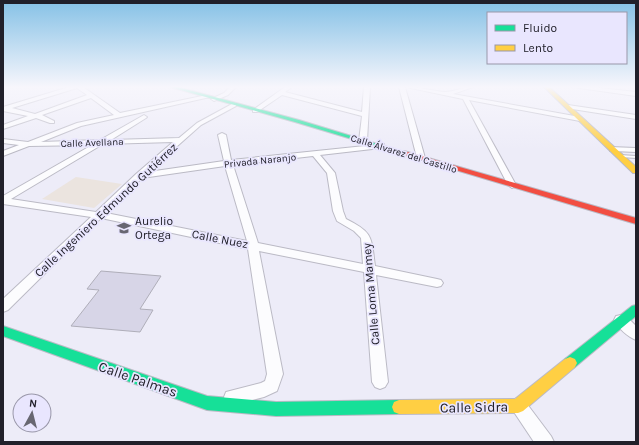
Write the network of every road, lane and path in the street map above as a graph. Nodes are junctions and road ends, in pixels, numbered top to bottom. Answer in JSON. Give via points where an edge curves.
{"nodes":[{"id":1,"x":56,"y":108,"type":"edge"},
{"id":2,"x":108,"y":108,"type":"edge"},
{"id":3,"x":162,"y":108,"type":"edge"},
{"id":4,"x":229,"y":108,"type":"edge"},
{"id":5,"x":244,"y":108,"type":"edge"},
{"id":6,"x":261,"y":108,"type":"edge"},
{"id":7,"x":335,"y":108,"type":"edge"},
{"id":8,"x":366,"y":108,"type":"edge"},
{"id":9,"x":408,"y":108,"type":"edge"},
{"id":10,"x":470,"y":108,"type":"edge"},
{"id":11,"x":518,"y":108,"type":"edge"},
{"id":12,"x":568,"y":108,"type":"joint"},
{"id":13,"x":5,"y":109,"type":"edge"},
{"id":14,"x":256,"y":111,"type":"junction"},
{"id":15,"x":34,"y":115,"type":"junction"},
{"id":16,"x":120,"y":116,"type":"junction"},
{"id":17,"x":365,"y":116,"type":"junction"},
{"id":18,"x":144,"y":117,"type":"dead end"},
{"id":19,"x":636,"y":117,"type":"edge"},
{"id":20,"x":580,"y":119,"type":"junction"},
{"id":21,"x":52,"y":122,"type":"dead end"},
{"id":22,"x":3,"y":127,"type":"edge"},
{"id":23,"x":222,"y":135,"type":"dead end"},
{"id":24,"x":181,"y":140,"type":"junction"},
{"id":25,"x":3,"y":141,"type":"edge"},
{"id":26,"x":363,"y":141,"type":"junction"},
{"id":27,"x":100,"y":142,"type":"junction"},
{"id":28,"x":30,"y":144,"type":"junction"},
{"id":29,"x":381,"y":146,"type":"junction"},
{"id":30,"x":636,"y":150,"type":"edge"},
{"id":31,"x":616,"y":152,"type":"junction"},
{"id":32,"x":3,"y":154,"type":"edge"},
{"id":33,"x":315,"y":154,"type":"junction"},
{"id":34,"x":636,"y":157,"type":"edge"},
{"id":35,"x":421,"y":158,"type":"junction"},
{"id":36,"x":228,"y":163,"type":"junction"},
{"id":37,"x":636,"y":171,"type":"edge"},
{"id":38,"x":139,"y":176,"type":"junction"},
{"id":39,"x":512,"y":185,"type":"junction"},
{"id":40,"x":3,"y":200,"type":"edge"},
{"id":41,"x":99,"y":215,"type":"junction"},
{"id":42,"x":636,"y":221,"type":"edge"},
{"id":43,"x":253,"y":245,"type":"junction"},
{"id":44,"x":368,"y":270,"type":"junction"},
{"id":45,"x":437,"y":283,"type":"dead end"},
{"id":46,"x":3,"y":307,"type":"edge"},
{"id":47,"x":631,"y":314,"type":"edge"},
{"id":48,"x":3,"y":331,"type":"edge"},
{"id":49,"x":636,"y":334,"type":"edge"},
{"id":50,"x":380,"y":382,"type":"dead end"},
{"id":51,"x":207,"y":403,"type":"junction"},
{"id":52,"x":518,"y":406,"type":"junction"},
{"id":53,"x":276,"y":409,"type":"joint"},
{"id":54,"x":545,"y":442,"type":"edge"}],
"edges":[{"from":1,"to":15,"type":"street"},
{"from":2,"to":16,"type":"street"},
{"from":3,"to":16,"type":"street"},
{"from":4,"to":24,"type":"street","name":"Calle Ingeniero Edmundo Gutiérrez","via":[[199,124]]},
{"from":5,"to":14,"type":"street","name":"Calle Álvarez del Castillo"},
{"from":6,"to":14,"type":"street"},
{"from":7,"to":17,"type":"street"},
{"from":8,"to":17,"type":"street"},
{"from":9,"to":35,"type":"street"},
{"from":10,"to":39,"type":"street"},
{"from":11,"to":20,"type":"street"},
{"from":12,"to":19,"type":"street"},
{"from":12,"to":20,"type":"street"},
{"from":13,"to":15,"type":"street"},
{"from":14,"to":26,"type":"street","name":"Calle Álvarez del Castillo"},
{"from":15,"to":21,"type":"street"},
{"from":15,"to":22,"type":"street"},
{"from":16,"to":28,"type":"street","via":[[70,127]]},
{"from":17,"to":26,"type":"street"},
{"from":18,"to":27,"type":"street"},
{"from":20,"to":31,"type":"street"},
{"from":23,"to":36,"type":"street"},
{"from":24,"to":27,"type":"street","name":"Calle Avellana"},
{"from":24,"to":38,"type":"street","name":"Calle Ingeniero Edmundo Gutiérrez"},
{"from":25,"to":28,"type":"street","name":"Calle Avellana"},
{"from":26,"to":29,"type":"street","name":"Calle Álvarez del Castillo"},
{"from":27,"to":28,"type":"street","name":"Calle Avellana"},
{"from":27,"to":40,"type":"street"},
{"from":28,"to":32,"type":"street"},
{"from":29,"to":33,"type":"street","name":"Privada Naranjo"},
{"from":29,"to":35,"type":"street","name":"Calle Álvarez del Castillo"},
{"from":30,"to":31,"type":"street"},
{"from":31,"to":34,"type":"lane"},
{"from":31,"to":37,"type":"street"},
{"from":33,"to":36,"type":"street","name":"Privada Naranjo"},
{"from":33,"to":44,"type":"street","name":"Calle Loma Mamey","via":[[331,173],[342,221],[358,229],[366,237]]},
{"from":35,"to":39,"type":"street","name":"Calle Álvarez del Castillo"},
{"from":36,"to":38,"type":"street","name":"Privada Naranjo"},
{"from":36,"to":43,"type":"street"},
{"from":38,"to":41,"type":"street","name":"Calle Ingeniero Edmundo Gutiérrez"},
{"from":39,"to":42,"type":"street","name":"Calle Álvarez del Castillo"},
{"from":40,"to":41,"type":"street","name":"Calle Nuez"},
{"from":41,"to":43,"type":"street","name":"Calle Nuez"},
{"from":41,"to":46,"type":"street","name":"Calle Ingeniero Edmundo Gutiérrez"},
{"from":43,"to":44,"type":"street","name":"Calle Nuez"},
{"from":43,"to":51,"type":"street","via":[[274,380],[271,386],[264,390]]},
{"from":44,"to":45,"type":"street","name":"Calle Nuez"},
{"from":44,"to":50,"type":"street","name":"Calle Loma Mamey"},
{"from":47,"to":49,"type":"street"},
{"from":47,"to":52,"type":"street","name":"Calle Sidra"},
{"from":48,"to":51,"type":"street","name":"Calle Palmas"},
{"from":51,"to":53,"type":"street","name":"Calle Palmas"},
{"from":52,"to":53,"type":"street","name":"Calle Sidra"},
{"from":52,"to":54,"type":"street"}]}
